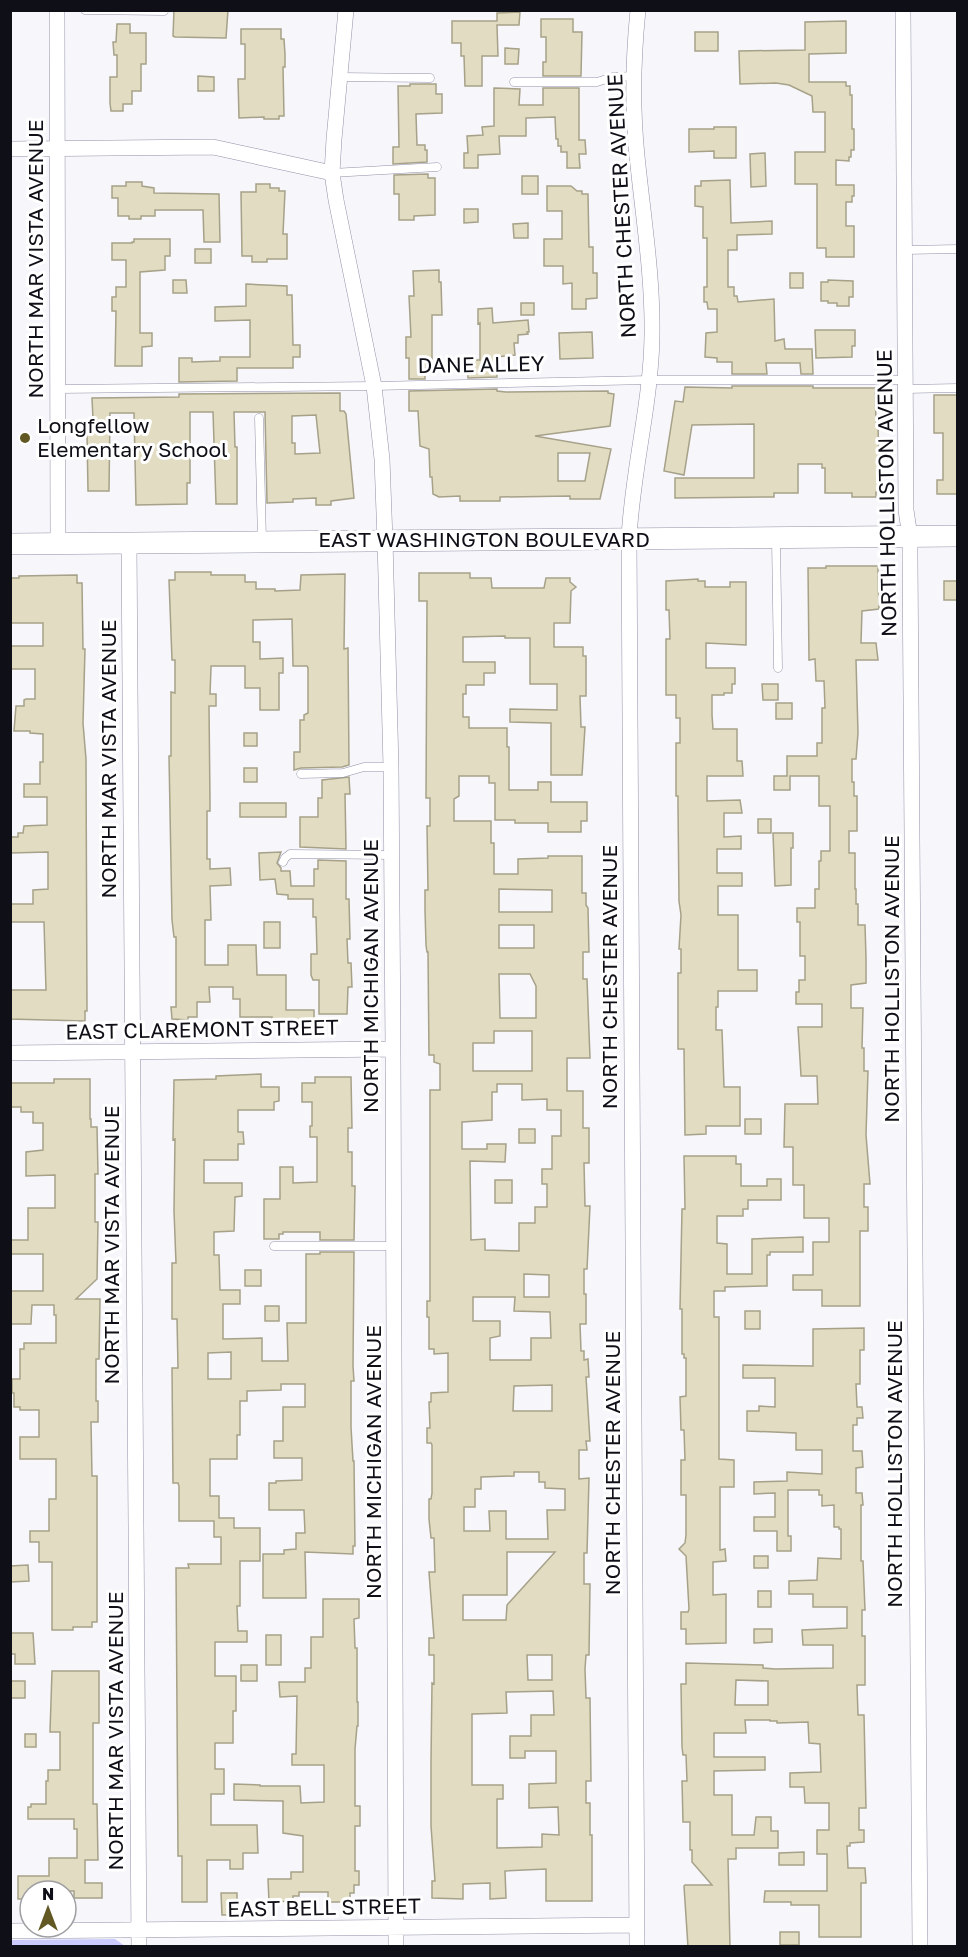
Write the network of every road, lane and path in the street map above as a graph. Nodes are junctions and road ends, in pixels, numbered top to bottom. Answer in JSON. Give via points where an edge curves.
{"nodes":[{"id":1,"x":57,"y":10,"type":"edge"},
{"id":2,"x":85,"y":10,"type":"edge"},
{"id":3,"x":346,"y":10,"type":"edge"},
{"id":4,"x":638,"y":10,"type":"edge"},
{"id":5,"x":903,"y":10,"type":"edge"},
{"id":6,"x":164,"y":11,"type":"edge"},
{"id":7,"x":634,"y":76,"type":"junction"},
{"id":8,"x":340,"y":77,"type":"junction"},
{"id":9,"x":430,"y":78,"type":"dead end"},
{"id":10,"x":514,"y":82,"type":"dead end"},
{"id":11,"x":57,"y":148,"type":"junction"},
{"id":12,"x":10,"y":149,"type":"edge"},
{"id":13,"x":437,"y":166,"type":"dead end"},
{"id":14,"x":332,"y":173,"type":"junction"},
{"id":15,"x":957,"y":249,"type":"edge"},
{"id":16,"x":905,"y":250,"type":"junction"},
{"id":17,"x":650,"y":380,"type":"junction"},
{"id":18,"x":905,"y":385,"type":"junction"},
{"id":19,"x":374,"y":386,"type":"junction"},
{"id":20,"x":957,"y":388,"type":"edge"},
{"id":21,"x":57,"y":389,"type":"junction"},
{"id":22,"x":259,"y":418,"type":"dead end"},
{"id":23,"x":957,"y":536,"type":"edge"},
{"id":24,"x":910,"y":537,"type":"junction"},
{"id":25,"x":776,"y":538,"type":"junction"},
{"id":26,"x":629,"y":539,"type":"junction"},
{"id":27,"x":385,"y":540,"type":"junction"},
{"id":28,"x":129,"y":543,"type":"junction"},
{"id":29,"x":262,"y":543,"type":"junction"},
{"id":30,"x":10,"y":544,"type":"edge"},
{"id":31,"x":58,"y":544,"type":"junction"},
{"id":32,"x":777,"y":668,"type":"dead end"},
{"id":33,"x":391,"y":767,"type":"junction"},
{"id":34,"x":301,"y":774,"type":"dead end"},
{"id":35,"x":392,"y":855,"type":"junction"},
{"id":36,"x":284,"y":862,"type":"dead end"},
{"id":37,"x":393,"y":1049,"type":"junction"},
{"id":38,"x":132,"y":1052,"type":"junction"},
{"id":39,"x":10,"y":1053,"type":"edge"},
{"id":40,"x":274,"y":1246,"type":"dead end"},
{"id":41,"x":394,"y":1246,"type":"junction"},
{"id":42,"x":637,"y":1925,"type":"junction"},
{"id":43,"x":396,"y":1928,"type":"junction"},
{"id":44,"x":10,"y":1931,"type":"edge"},
{"id":45,"x":138,"y":1931,"type":"junction"},
{"id":46,"x":139,"y":1947,"type":"edge"},
{"id":47,"x":396,"y":1947,"type":"edge"},
{"id":48,"x":637,"y":1947,"type":"edge"},
{"id":49,"x":920,"y":1947,"type":"edge"}],
"edges":[{"from":1,"to":11,"type":"street","name":"NORTH MAR VISTA AVENUE"},
{"from":2,"to":6,"type":"lane"},
{"from":3,"to":8,"type":"street","name":"NORTH MICHIGAN AVENUE"},
{"from":4,"to":7,"type":"street","name":"NORTH CHESTER AVENUE"},
{"from":5,"to":16,"type":"street","name":"NORTH HOLLISTON AVENUE"},
{"from":7,"to":10,"type":"lane","via":[[597,82]]},
{"from":7,"to":17,"type":"street","name":"NORTH CHESTER AVENUE","via":[[637,154],[651,293]]},
{"from":8,"to":9,"type":"lane"},
{"from":8,"to":14,"type":"street","name":"NORTH MICHIGAN AVENUE"},
{"from":11,"to":12,"type":"street"},
{"from":11,"to":14,"type":"street","via":[[213,147]]},
{"from":11,"to":21,"type":"street","name":"NORTH MAR VISTA AVENUE"},
{"from":13,"to":14,"type":"lane"},
{"from":14,"to":19,"type":"street","name":"NORTH MICHIGAN AVENUE"},
{"from":15,"to":16,"type":"lane"},
{"from":16,"to":18,"type":"street","name":"NORTH HOLLISTON AVENUE"},
{"from":17,"to":18,"type":"lane","name":"DANE ALLEY"},
{"from":17,"to":19,"type":"lane","name":"DANE ALLEY"},
{"from":17,"to":26,"type":"street","name":"NORTH CHESTER AVENUE"},
{"from":18,"to":20,"type":"lane","name":"DANE ALLEY"},
{"from":18,"to":24,"type":"street","name":"NORTH HOLLISTON AVENUE","via":[[906,510]]},
{"from":19,"to":21,"type":"lane","name":"DANE ALLEY"},
{"from":19,"to":27,"type":"street","name":"NORTH MICHIGAN AVENUE"},
{"from":21,"to":31,"type":"street","name":"NORTH MAR VISTA AVENUE"},
{"from":22,"to":29,"type":"lane"},
{"from":23,"to":24,"type":"main road","name":"EAST WASHINGTON BOULEVARD"},
{"from":24,"to":25,"type":"main road","name":"EAST WASHINGTON BOULEVARD"},
{"from":24,"to":49,"type":"street","name":"NORTH HOLLISTON AVENUE"},
{"from":25,"to":26,"type":"main road","name":"EAST WASHINGTON BOULEVARD"},
{"from":25,"to":32,"type":"lane"},
{"from":26,"to":27,"type":"main road","name":"EAST WASHINGTON BOULEVARD"},
{"from":26,"to":42,"type":"street","name":"NORTH CHESTER AVENUE"},
{"from":27,"to":29,"type":"main road","name":"EAST WASHINGTON BOULEVARD"},
{"from":27,"to":33,"type":"street","name":"NORTH MICHIGAN AVENUE"},
{"from":28,"to":29,"type":"main road","name":"EAST WASHINGTON BOULEVARD"},
{"from":28,"to":31,"type":"main road","name":"EAST WASHINGTON BOULEVARD"},
{"from":28,"to":38,"type":"street","name":"NORTH MAR VISTA AVENUE"},
{"from":30,"to":31,"type":"main road","name":"EAST WASHINGTON BOULEVARD"},
{"from":33,"to":34,"type":"lane"},
{"from":33,"to":35,"type":"street","name":"NORTH MICHIGAN AVENUE"},
{"from":35,"to":36,"type":"lane","via":[[290,854]]},
{"from":35,"to":37,"type":"street","name":"NORTH MICHIGAN AVENUE"},
{"from":37,"to":38,"type":"street","name":"EAST CLAREMONT STREET"},
{"from":37,"to":41,"type":"street","name":"NORTH MICHIGAN AVENUE"},
{"from":38,"to":39,"type":"street","name":"EAST CLAREMONT STREET"},
{"from":38,"to":45,"type":"street","name":"NORTH MAR VISTA AVENUE"},
{"from":40,"to":41,"type":"lane"},
{"from":41,"to":43,"type":"street","name":"NORTH MICHIGAN AVENUE"},
{"from":42,"to":43,"type":"street","name":"EAST BELL STREET"},
{"from":42,"to":48,"type":"street","name":"NORTH CHESTER AVENUE"},
{"from":43,"to":45,"type":"street","name":"EAST BELL STREET"},
{"from":43,"to":47,"type":"street","name":"NORTH MICHIGAN AVENUE"},
{"from":44,"to":45,"type":"street","name":"EAST BELL STREET"},
{"from":45,"to":46,"type":"street","name":"NORTH MAR VISTA AVENUE"}]}
